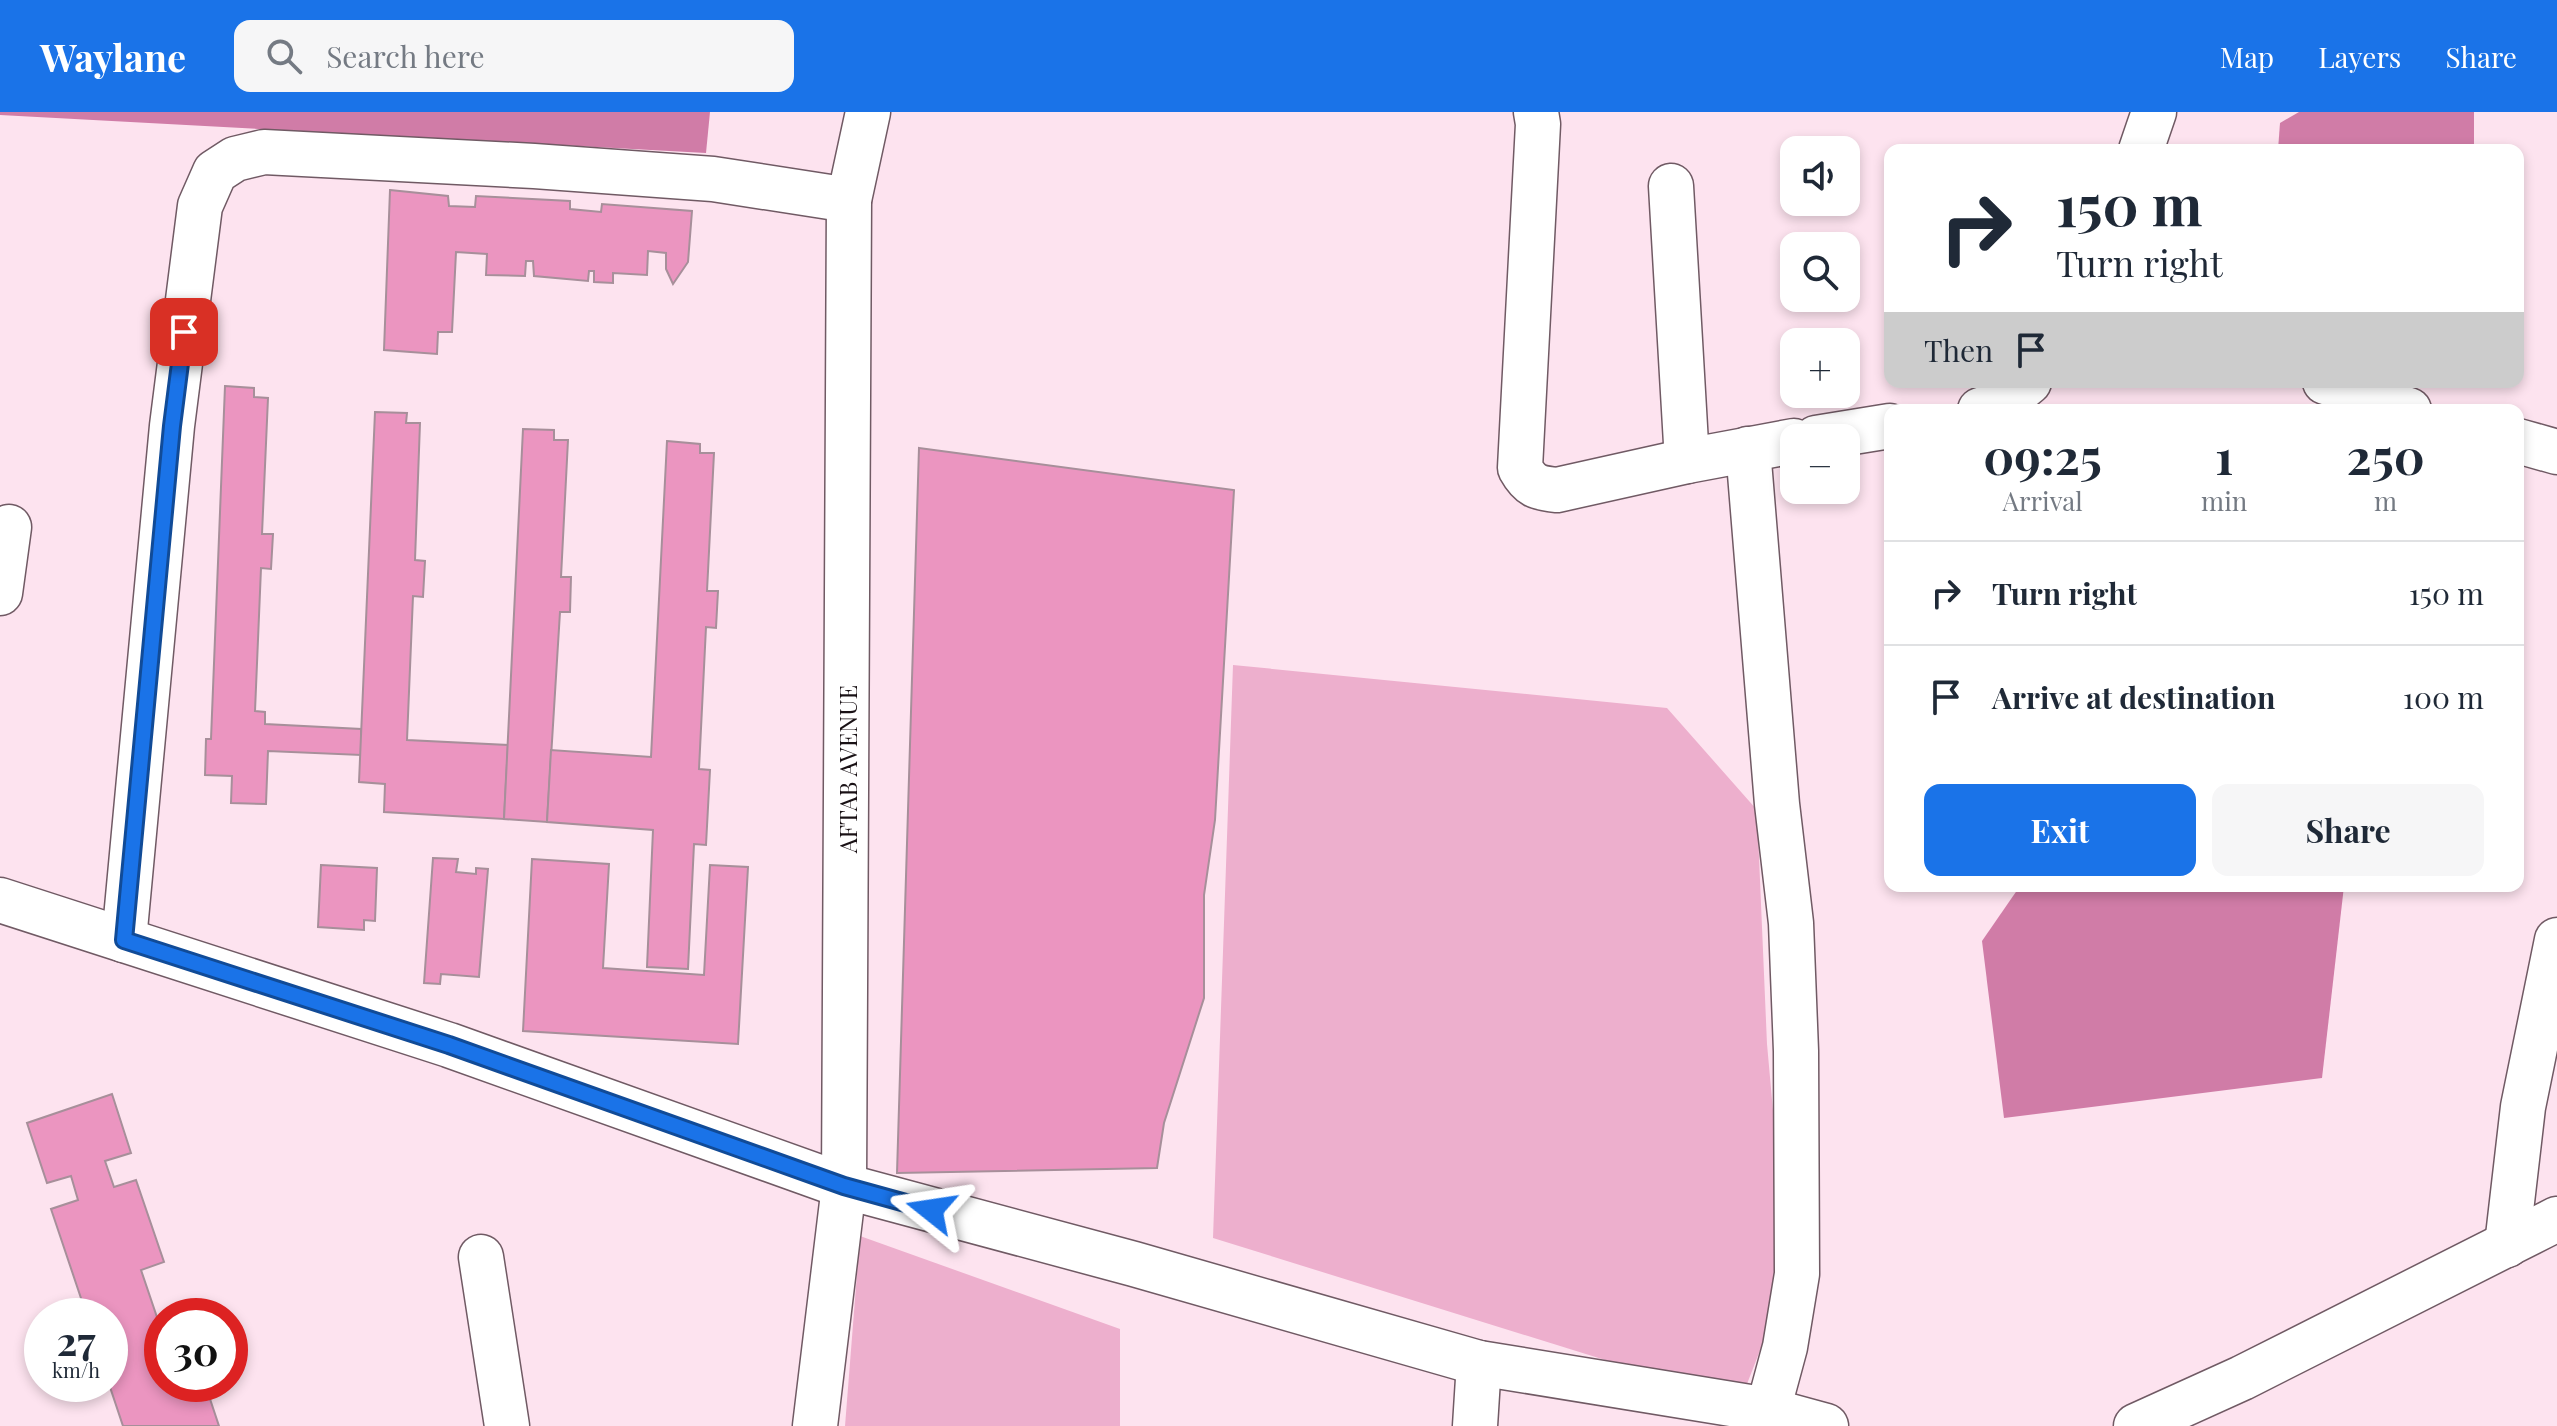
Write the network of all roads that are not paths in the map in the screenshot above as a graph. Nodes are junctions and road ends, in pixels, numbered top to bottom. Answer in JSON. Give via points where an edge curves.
{"nodes":[{"id":1,"x":868,"y":112,"type":"edge"},
{"id":2,"x":1536,"y":112,"type":"edge"},
{"id":3,"x":2154,"y":112,"type":"edge"},
{"id":4,"x":2143,"y":144,"type":"edge"},
{"id":5,"x":1671,"y":186,"type":"dead end"},
{"id":6,"x":849,"y":200,"type":"junction"},
{"id":7,"x":2022,"y":388,"type":"edge"},
{"id":8,"x":2343,"y":388,"type":"edge"},
{"id":9,"x":1997,"y":404,"type":"edge"},
{"id":10,"x":2391,"y":404,"type":"edge"},
{"id":11,"x":1884,"y":427,"type":"edge"},
{"id":12,"x":1860,"y":431,"type":"edge"},
{"id":13,"x":1780,"y":443,"type":"edge"},
{"id":14,"x":2524,"y":443,"type":"edge"},
{"id":15,"x":1748,"y":449,"type":"junction"},
{"id":16,"x":2557,"y":452,"type":"edge"},
{"id":17,"x":1687,"y":461,"type":"junction"},
{"id":18,"x":9,"y":527,"type":"dead end"},
{"id":19,"x":0,"y":593,"type":"edge"},
{"id":20,"x":0,"y":900,"type":"edge"},
{"id":21,"x":124,"y":940,"type":"junction"},
{"id":22,"x":2557,"y":940,"type":"edge"},
{"id":23,"x":844,"y":1186,"type":"junction"},
{"id":24,"x":2557,"y":1219,"type":"edge"},
{"id":25,"x":2507,"y":1245,"type":"junction"},
{"id":26,"x":481,"y":1257,"type":"dead end"},
{"id":27,"x":1479,"y":1363,"type":"junction"},
{"id":28,"x":1768,"y":1410,"type":"junction"},
{"id":29,"x":2143,"y":1425,"type":"edge"},
{"id":30,"x":507,"y":1426,"type":"edge"},
{"id":31,"x":815,"y":1426,"type":"edge"},
{"id":32,"x":1475,"y":1426,"type":"edge"},
{"id":33,"x":1826,"y":1426,"type":"edge"}],
"edges":[{"from":1,"to":6,"type":"street","name":"AFTAB AVENUE"},
{"from":2,"to":17,"type":"street","via":[[1520,468],[1536,488],[1557,490]]},
{"from":3,"to":4,"type":"street"},
{"from":5,"to":17,"type":"street"},
{"from":6,"to":21,"type":"street","via":[[713,179],[264,152],[235,159],[215,172],[200,206],[172,426]]},
{"from":6,"to":23,"type":"street","name":"AFTAB AVENUE"},
{"from":7,"to":9,"type":"street"},
{"from":8,"to":10,"type":"street"},
{"from":11,"to":12,"type":"street"},
{"from":13,"to":15,"type":"street"},
{"from":14,"to":16,"type":"street"},
{"from":15,"to":17,"type":"street"},
{"from":15,"to":28,"type":"street","via":[[1791,923],[1796,1051],[1797,1274]]},
{"from":18,"to":19,"type":"street"},
{"from":20,"to":21,"type":"street"},
{"from":21,"to":23,"type":"street","via":[[449,1045]]},
{"from":22,"to":25,"type":"street","via":[[2523,1107]]},
{"from":23,"to":27,"type":"street"},
{"from":23,"to":31,"type":"street","name":"AFTAB AVENUE"},
{"from":24,"to":25,"type":"street"},
{"from":25,"to":29,"type":"street"},
{"from":26,"to":30,"type":"street"},
{"from":27,"to":28,"type":"street"},
{"from":27,"to":32,"type":"street"},
{"from":28,"to":33,"type":"street"}]}
